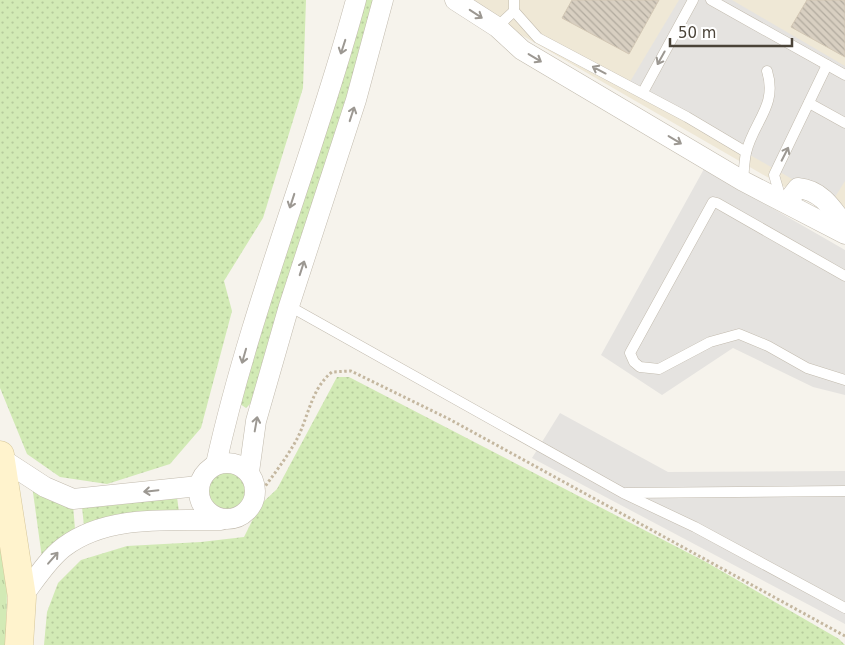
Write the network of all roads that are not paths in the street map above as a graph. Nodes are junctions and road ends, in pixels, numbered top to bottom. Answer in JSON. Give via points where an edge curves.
{"nodes":[{"id":1,"x":356,"y":0,"type":"edge"},
{"id":2,"x":383,"y":0,"type":"edge"},
{"id":3,"x":455,"y":0,"type":"edge"},
{"id":4,"x":693,"y":0,"type":"edge"},
{"id":5,"x":711,"y":0,"type":"edge"},
{"id":6,"x":514,"y":5,"type":"edge"},
{"id":7,"x":497,"y":27,"type":"junction"},
{"id":8,"x":827,"y":65,"type":"junction"},
{"id":9,"x":767,"y":71,"type":"dead end"},
{"id":10,"x":845,"y":74,"type":"edge"},
{"id":11,"x":643,"y":92,"type":"junction"},
{"id":12,"x":809,"y":102,"type":"junction"},
{"id":13,"x":845,"y":123,"type":"edge"},
{"id":14,"x":746,"y":152,"type":"junction"},
{"id":15,"x":774,"y":175,"type":"junction"},
{"id":16,"x":746,"y":183,"type":"junction"},
{"id":17,"x":784,"y":200,"type":"junction"},
{"id":18,"x":845,"y":226,"type":"edge"},
{"id":19,"x":845,"y":234,"type":"edge"},
{"id":20,"x":845,"y":276,"type":"edge"},
{"id":21,"x":289,"y":306,"type":"junction"},
{"id":22,"x":845,"y":380,"type":"edge"},
{"id":23,"x":1,"y":457,"type":"edge"},
{"id":24,"x":216,"y":464,"type":"junction"},
{"id":25,"x":249,"y":472,"type":"junction"},
{"id":26,"x":199,"y":486,"type":"junction"},
{"id":27,"x":845,"y":491,"type":"edge"},
{"id":28,"x":623,"y":493,"type":"junction"},
{"id":29,"x":221,"y":520,"type":"junction"},
{"id":30,"x":22,"y":597,"type":"junction"},
{"id":31,"x":845,"y":608,"type":"edge"},
{"id":32,"x":19,"y":645,"type":"edge"}],
"edges":[{"from":1,"to":24,"type":"street","one_way":true,"via":[[345,43],[264,287]]},
{"from":21,"to":2,"type":"street","one_way":true,"via":[[356,100]]},
{"from":3,"to":7,"type":"street","one_way":true},
{"from":4,"to":11,"type":"lane","one_way":true},
{"from":5,"to":8,"type":"lane"},
{"from":6,"to":7,"type":"lane"},
{"from":11,"to":6,"type":"lane","one_way":true,"via":[[538,38]]},
{"from":7,"to":16,"type":"street","one_way":true,"via":[[522,50]]},
{"from":8,"to":10,"type":"lane"},
{"from":8,"to":12,"type":"lane"},
{"from":9,"to":14,"type":"lane","via":[[771,85],[769,100]]},
{"from":11,"to":14,"type":"lane"},
{"from":12,"to":13,"type":"lane"},
{"from":15,"to":12,"type":"lane","one_way":true},
{"from":14,"to":16,"type":"lane"},
{"from":15,"to":16,"type":"lane"},
{"from":15,"to":17,"type":"lane"},
{"from":16,"to":17,"type":"street"},
{"from":17,"to":18,"type":"street","via":[[798,188],[808,189],[819,194]]},
{"from":17,"to":19,"type":"street"},
{"from":20,"to":22,"type":"lane","via":[[713,202],[630,353],[640,367],[659,369],[710,342],[740,334],[807,368]]},
{"from":25,"to":21,"type":"street","one_way":true,"via":[[256,421]]},
{"from":21,"to":28,"type":"lane"},
{"from":26,"to":23,"type":"street","one_way":true,"via":[[73,499],[45,487]]},
{"from":23,"to":30,"type":"main road"},
{"from":24,"to":25,"type":"street","via":[[230,463]]},
{"from":24,"to":26,"type":"street","via":[[203,476]]},
{"from":25,"to":29,"type":"street","via":[[255,486],[254,502],[241,517]]},
{"from":26,"to":29,"type":"street","via":[[203,508]]},
{"from":27,"to":28,"type":"lane"},
{"from":28,"to":31,"type":"lane","via":[[695,527]]},
{"from":30,"to":29,"type":"street","one_way":true,"via":[[63,548],[81,537],[128,522]]},
{"from":30,"to":32,"type":"main road"}]}
